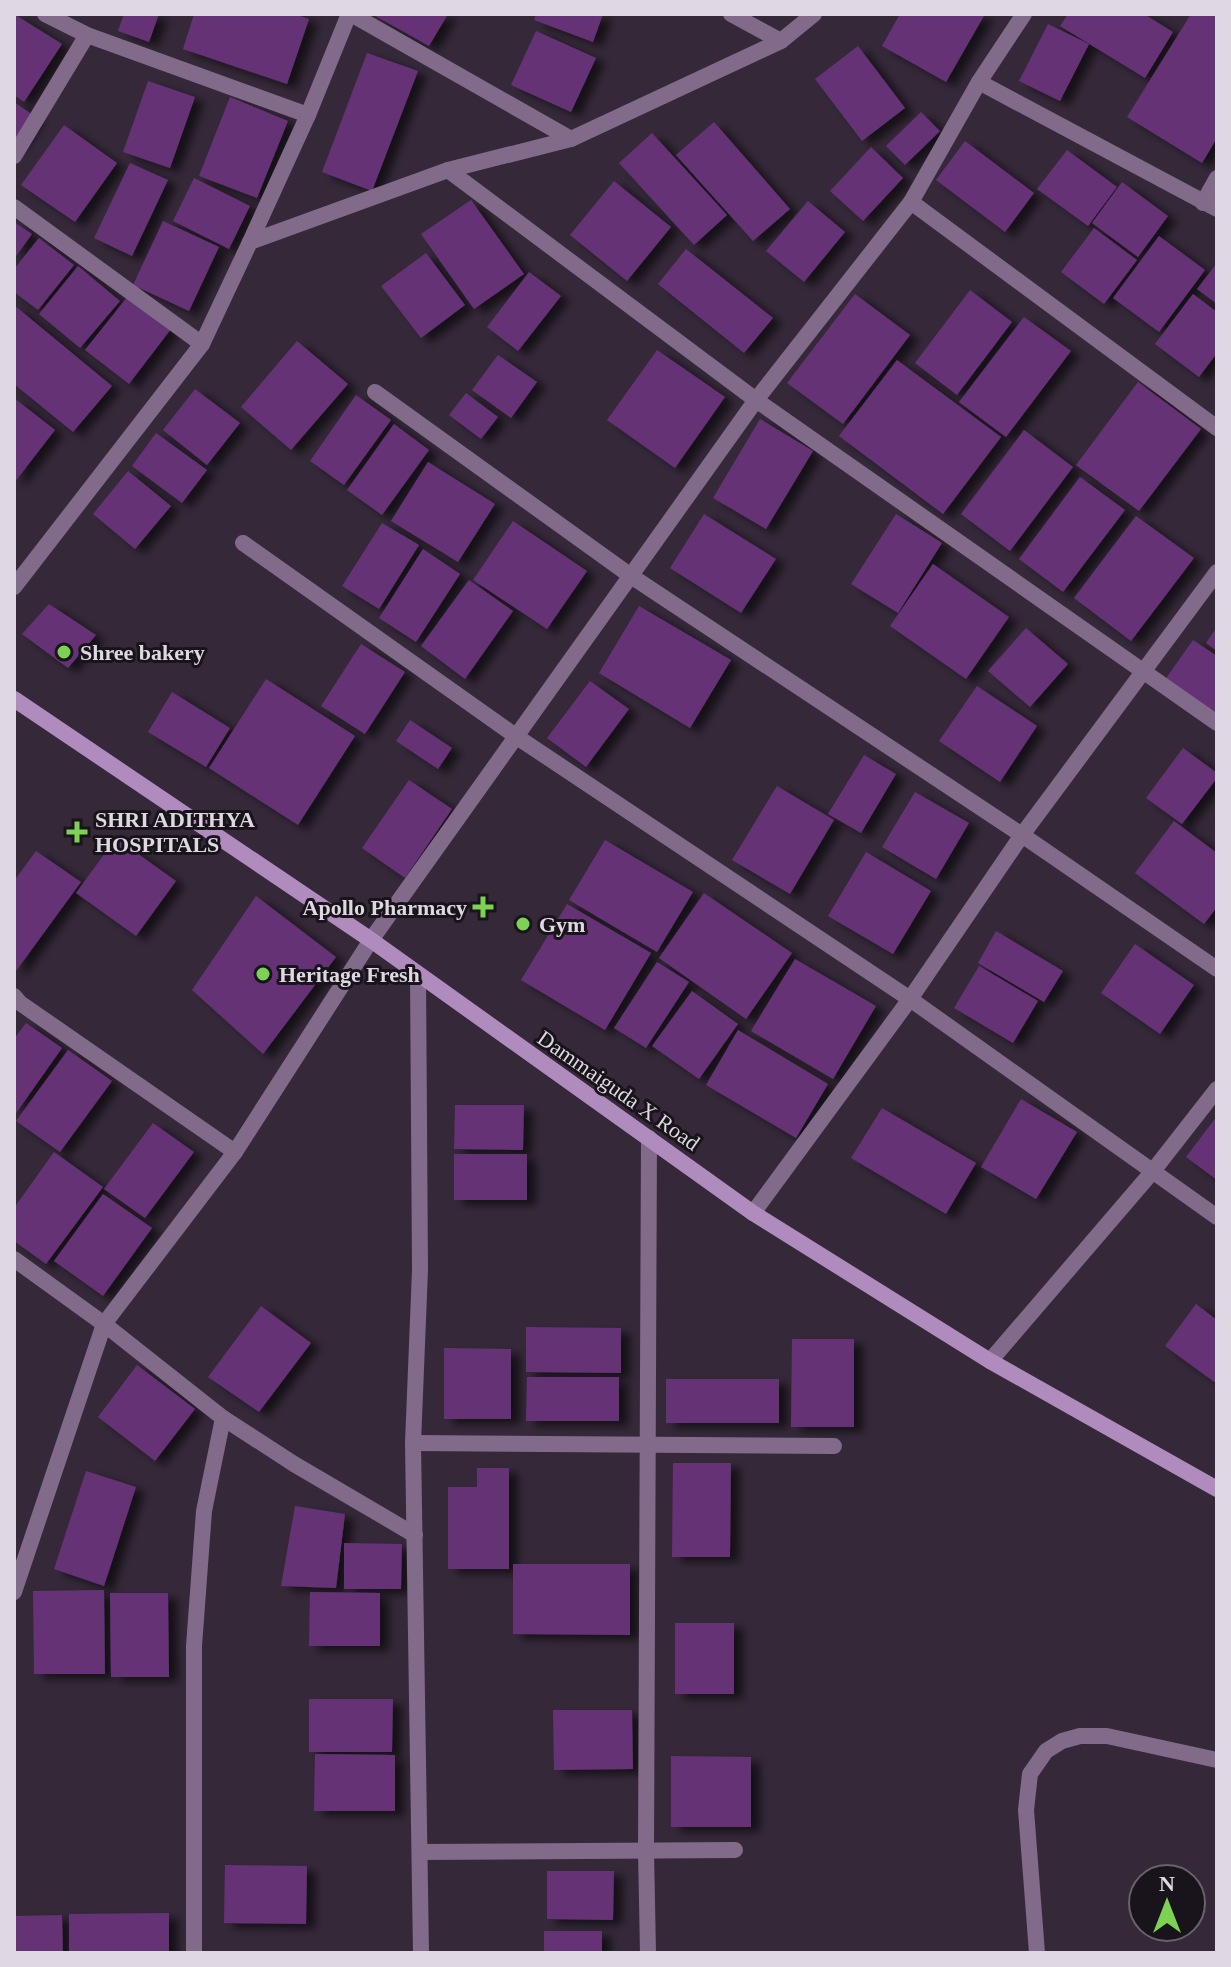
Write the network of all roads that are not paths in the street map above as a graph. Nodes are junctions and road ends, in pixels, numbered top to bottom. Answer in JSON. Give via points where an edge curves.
{"nodes":[{"id":1,"x":45,"y":14,"type":"edge"},
{"id":2,"x":350,"y":14,"type":"edge"},
{"id":3,"x":731,"y":14,"type":"edge"},
{"id":4,"x":814,"y":14,"type":"edge"},
{"id":5,"x":1024,"y":14,"type":"edge"},
{"id":6,"x":87,"y":35,"type":"junction"},
{"id":7,"x":781,"y":41,"type":"junction"},
{"id":8,"x":979,"y":82,"type":"junction"},
{"id":9,"x":308,"y":115,"type":"junction"},
{"id":10,"x":571,"y":139,"type":"junction"},
{"id":11,"x":14,"y":156,"type":"edge"},
{"id":12,"x":448,"y":170,"type":"junction"},
{"id":13,"x":1217,"y":178,"type":"edge"},
{"id":14,"x":911,"y":202,"type":"junction"},
{"id":15,"x":1210,"y":206,"type":"edge"},
{"id":16,"x":14,"y":207,"type":"edge"},
{"id":17,"x":250,"y":242,"type":"junction"},
{"id":18,"x":202,"y":344,"type":"junction"},
{"id":19,"x":375,"y":392,"type":"dead end"},
{"id":20,"x":756,"y":400,"type":"junction"},
{"id":21,"x":1217,"y":428,"type":"edge"},
{"id":22,"x":243,"y":543,"type":"dead end"},
{"id":23,"x":1217,"y":572,"type":"edge"},
{"id":24,"x":631,"y":576,"type":"junction"},
{"id":25,"x":14,"y":587,"type":"edge"},
{"id":26,"x":1145,"y":672,"type":"junction"},
{"id":27,"x":14,"y":699,"type":"edge"},
{"id":28,"x":1217,"y":723,"type":"edge"},
{"id":29,"x":517,"y":737,"type":"junction"},
{"id":30,"x":1022,"y":835,"type":"junction"},
{"id":31,"x":371,"y":940,"type":"junction"},
{"id":32,"x":1217,"y":969,"type":"edge"},
{"id":33,"x":418,"y":975,"type":"junction"},
{"id":34,"x":14,"y":996,"type":"edge"},
{"id":35,"x":910,"y":999,"type":"junction"},
{"id":36,"x":1217,"y":1089,"type":"edge"},
{"id":37,"x":649,"y":1138,"type":"junction"},
{"id":38,"x":235,"y":1152,"type":"junction"},
{"id":39,"x":1153,"y":1171,"type":"junction"},
{"id":40,"x":753,"y":1213,"type":"junction"},
{"id":41,"x":1217,"y":1217,"type":"edge"},
{"id":42,"x":14,"y":1259,"type":"edge"},
{"id":43,"x":104,"y":1324,"type":"junction"},
{"id":44,"x":990,"y":1361,"type":"junction"},
{"id":45,"x":223,"y":1418,"type":"junction"},
{"id":46,"x":413,"y":1443,"type":"junction"},
{"id":47,"x":648,"y":1444,"type":"junction"},
{"id":48,"x":834,"y":1446,"type":"dead end"},
{"id":49,"x":1217,"y":1489,"type":"edge"},
{"id":50,"x":415,"y":1535,"type":"junction"},
{"id":51,"x":14,"y":1592,"type":"edge"},
{"id":52,"x":1217,"y":1760,"type":"edge"},
{"id":53,"x":735,"y":1850,"type":"dead end"},
{"id":54,"x":646,"y":1851,"type":"junction"},
{"id":55,"x":420,"y":1852,"type":"junction"},
{"id":56,"x":194,"y":1953,"type":"edge"},
{"id":57,"x":421,"y":1953,"type":"edge"},
{"id":58,"x":648,"y":1953,"type":"edge"},
{"id":59,"x":1037,"y":1953,"type":"edge"}],
"edges":[{"from":1,"to":6,"type":"street"},
{"from":2,"to":9,"type":"street"},
{"from":2,"to":10,"type":"street"},
{"from":3,"to":7,"type":"street"},
{"from":4,"to":7,"type":"street"},
{"from":5,"to":8,"type":"street"},
{"from":6,"to":9,"type":"street"},
{"from":6,"to":11,"type":"street"},
{"from":7,"to":10,"type":"street"},
{"from":8,"to":14,"type":"street"},
{"from":8,"to":15,"type":"street"},
{"from":9,"to":17,"type":"street"},
{"from":10,"to":12,"type":"street"},
{"from":12,"to":17,"type":"street"},
{"from":12,"to":20,"type":"street"},
{"from":13,"to":15,"type":"street"},
{"from":14,"to":20,"type":"street"},
{"from":14,"to":21,"type":"street"},
{"from":16,"to":18,"type":"street"},
{"from":17,"to":18,"type":"street"},
{"from":18,"to":25,"type":"street"},
{"from":19,"to":24,"type":"street"},
{"from":20,"to":24,"type":"street"},
{"from":20,"to":26,"type":"street"},
{"from":22,"to":29,"type":"street"},
{"from":23,"to":26,"type":"street"},
{"from":24,"to":29,"type":"street"},
{"from":24,"to":30,"type":"street"},
{"from":26,"to":28,"type":"street"},
{"from":26,"to":30,"type":"street"},
{"from":27,"to":31,"type":"street","name":"Dammaiguda X Road"},
{"from":29,"to":31,"type":"street"},
{"from":29,"to":35,"type":"street"},
{"from":30,"to":32,"type":"street"},
{"from":30,"to":35,"type":"street"},
{"from":31,"to":33,"type":"street","name":"Dammaiguda X Road"},
{"from":31,"to":38,"type":"street"},
{"from":33,"to":37,"type":"street","name":"Dammaiguda X Road"},
{"from":33,"to":46,"type":"street","via":[[420,1270]]},
{"from":34,"to":38,"type":"street"},
{"from":35,"to":39,"type":"street"},
{"from":35,"to":40,"type":"street"},
{"from":36,"to":39,"type":"street"},
{"from":37,"to":40,"type":"street","name":"Dammaiguda X Road"},
{"from":37,"to":47,"type":"street"},
{"from":38,"to":43,"type":"street"},
{"from":39,"to":41,"type":"street"},
{"from":39,"to":44,"type":"street"},
{"from":40,"to":44,"type":"street","name":"Dammaiguda X Road"},
{"from":42,"to":43,"type":"street"},
{"from":43,"to":45,"type":"street"},
{"from":43,"to":51,"type":"street"},
{"from":44,"to":49,"type":"street","name":"Dammaiguda X Road"},
{"from":45,"to":50,"type":"street"},
{"from":45,"to":56,"type":"street","via":[[204,1511],[194,1646]]},
{"from":46,"to":47,"type":"street"},
{"from":46,"to":50,"type":"street"},
{"from":47,"to":48,"type":"street"},
{"from":47,"to":54,"type":"street"},
{"from":50,"to":55,"type":"street"},
{"from":52,"to":59,"type":"street","via":[[1107,1736],[1080,1736],[1046,1751],[1030,1774],[1026,1810]]},
{"from":53,"to":54,"type":"street"},
{"from":54,"to":55,"type":"street"},
{"from":54,"to":58,"type":"street"},
{"from":55,"to":57,"type":"street"}]}
